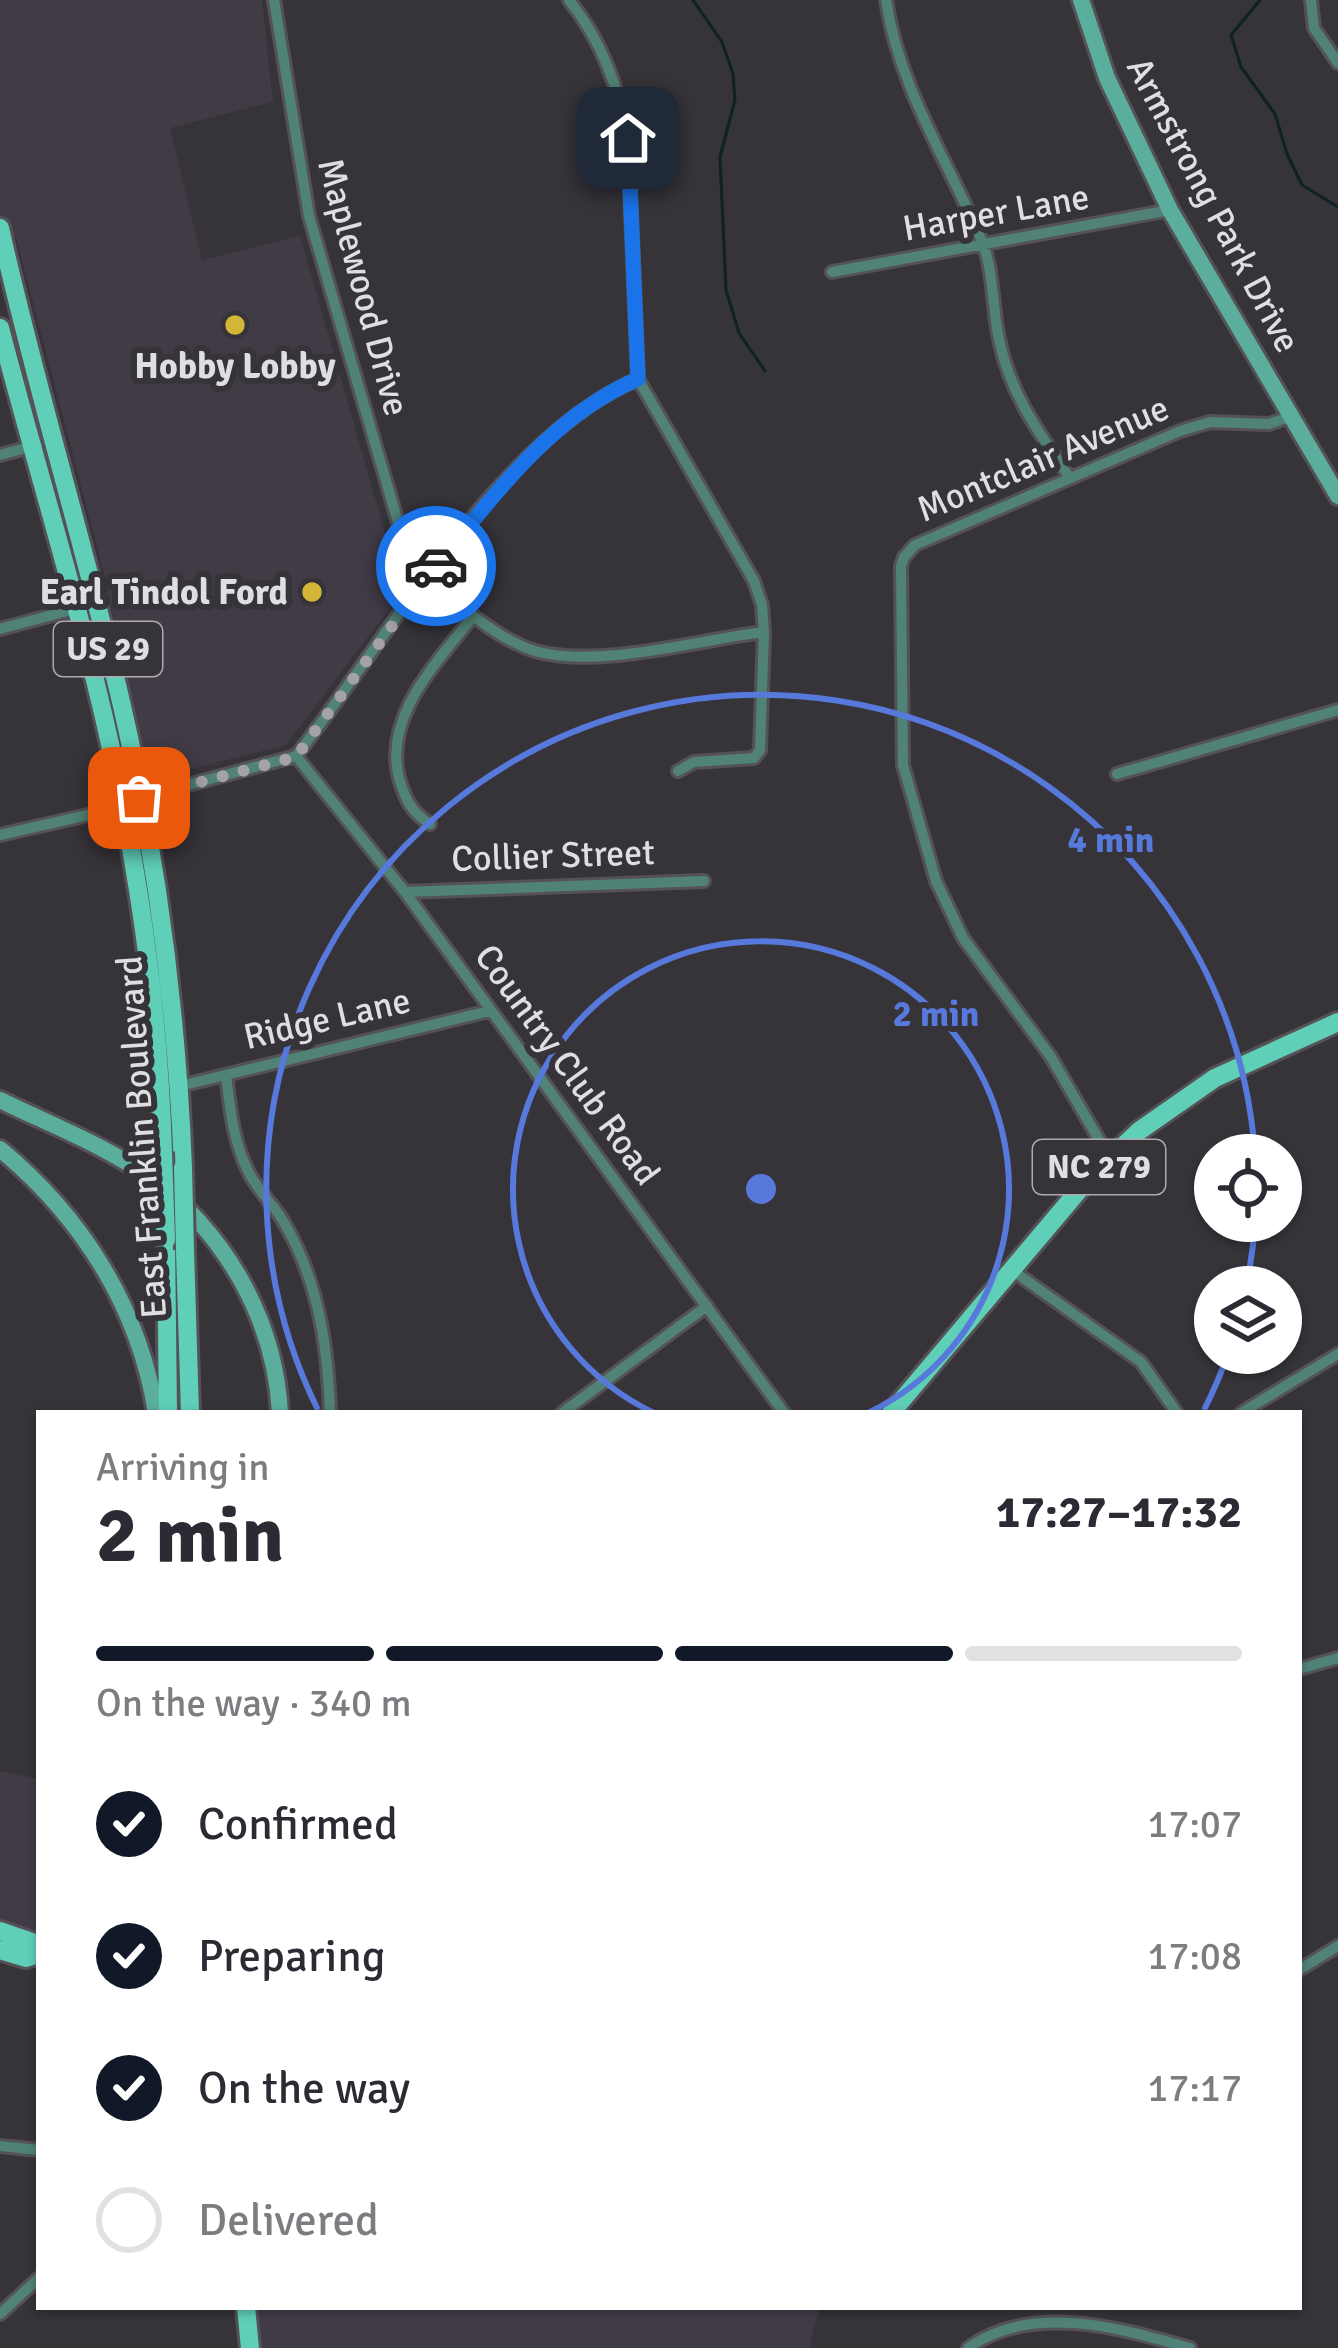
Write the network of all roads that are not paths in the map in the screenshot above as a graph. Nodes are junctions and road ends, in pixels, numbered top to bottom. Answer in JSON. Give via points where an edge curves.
{"nodes":[{"id":1,"x":274,"y":0,"type":"edge"},
{"id":2,"x":569,"y":0,"type":"edge"},
{"id":3,"x":886,"y":0,"type":"edge"},
{"id":4,"x":1081,"y":0,"type":"edge"},
{"id":5,"x":1311,"y":0,"type":"edge"},
{"id":6,"x":1338,"y":63,"type":"edge"},
{"id":7,"x":1170,"y":210,"type":"junction"},
{"id":8,"x":0,"y":228,"type":"edge"},
{"id":9,"x":984,"y":245,"type":"junction"},
{"id":10,"x":832,"y":272,"type":"dead end"},
{"id":11,"x":0,"y":328,"type":"edge"},
{"id":12,"x":638,"y":379,"type":"junction"},
{"id":13,"x":1289,"y":417,"type":"junction"},
{"id":14,"x":53,"y":442,"type":"junction"},
{"id":15,"x":30,"y":447,"type":"junction"},
{"id":16,"x":0,"y":455,"type":"edge"},
{"id":17,"x":1070,"y":478,"type":"junction"},
{"id":18,"x":1338,"y":496,"type":"edge"},
{"id":19,"x":424,"y":579,"type":"junction"},
{"id":20,"x":75,"y":609,"type":"junction"},
{"id":21,"x":473,"y":616,"type":"junction"},
{"id":22,"x":0,"y":629,"type":"edge"},
{"id":23,"x":764,"y":632,"type":"junction"},
{"id":24,"x":1338,"y":710,"type":"edge"},
{"id":25,"x":296,"y":757,"type":"junction"},
{"id":26,"x":678,"y":771,"type":"dead end"},
{"id":27,"x":1117,"y":774,"type":"dead end"},
{"id":28,"x":131,"y":802,"type":"junction"},
{"id":29,"x":430,"y":824,"type":"dead end"},
{"id":30,"x":0,"y":835,"type":"edge"},
{"id":31,"x":704,"y":880,"type":"dead end"},
{"id":32,"x":405,"y":892,"type":"junction"},
{"id":33,"x":489,"y":1011,"type":"junction"},
{"id":34,"x":1338,"y":1022,"type":"edge"},
{"id":35,"x":226,"y":1075,"type":"junction"},
{"id":36,"x":180,"y":1086,"type":"junction"},
{"id":37,"x":0,"y":1100,"type":"edge"},
{"id":38,"x":0,"y":1149,"type":"edge"},
{"id":39,"x":1108,"y":1157,"type":"junction"},
{"id":40,"x":1012,"y":1270,"type":"junction"},
{"id":41,"x":707,"y":1306,"type":"junction"},
{"id":42,"x":1338,"y":1354,"type":"edge"},
{"id":43,"x":155,"y":1410,"type":"edge"},
{"id":44,"x":168,"y":1410,"type":"edge"},
{"id":45,"x":190,"y":1410,"type":"edge"},
{"id":46,"x":280,"y":1410,"type":"edge"},
{"id":47,"x":330,"y":1410,"type":"edge"},
{"id":48,"x":566,"y":1410,"type":"edge"},
{"id":49,"x":782,"y":1410,"type":"edge"},
{"id":50,"x":895,"y":1410,"type":"edge"},
{"id":51,"x":1175,"y":1410,"type":"edge"},
{"id":52,"x":1246,"y":1410,"type":"edge"},
{"id":53,"x":1338,"y":1658,"type":"edge"},
{"id":54,"x":1302,"y":1668,"type":"edge"},
{"id":55,"x":0,"y":1930,"type":"edge"},
{"id":56,"x":1338,"y":1946,"type":"edge"},
{"id":57,"x":36,"y":1947,"type":"edge"},
{"id":58,"x":0,"y":1950,"type":"edge"},
{"id":59,"x":36,"y":1953,"type":"edge"},
{"id":60,"x":1302,"y":1968,"type":"edge"},
{"id":61,"x":0,"y":2146,"type":"edge"},
{"id":62,"x":36,"y":2150,"type":"edge"},
{"id":63,"x":36,"y":2281,"type":"edge"},
{"id":64,"x":246,"y":2310,"type":"edge"},
{"id":65,"x":0,"y":2314,"type":"edge"},
{"id":66,"x":250,"y":2348,"type":"edge"},
{"id":67,"x":968,"y":2348,"type":"edge"},
{"id":68,"x":1190,"y":2348,"type":"edge"}],
"edges":[{"from":1,"to":19,"type":"street","name":"Maplewood Drive","via":[[309,216],[409,560]]},
{"from":2,"to":12,"type":"street","via":[[603,51],[628,138]]},
{"from":3,"to":9,"type":"street","via":[[909,90]]},
{"from":4,"to":7,"type":"main road","name":"Armstrong Park Drive","via":[[1107,78]]},
{"from":5,"to":6,"type":"street","via":[[1314,28]]},
{"from":7,"to":9,"type":"street","name":"Harper Lane"},
{"from":7,"to":13,"type":"main road","name":"Armstrong Park Drive"},
{"from":8,"to":14,"type":"main road","name":"East Franklin Boulevard","number":"US 29"},
{"from":9,"to":10,"type":"street","name":"Harper Lane"},
{"from":9,"to":17,"type":"street","via":[[1013,386]]},
{"from":11,"to":15,"type":"main road","name":"East Franklin Boulevard","number":"US 29"},
{"from":12,"to":19,"type":"street","via":[[568,421],[522,461]]},
{"from":12,"to":23,"type":"street","via":[[754,581]]},
{"from":13,"to":17,"type":"street","name":"Montclair Avenue","via":[[1210,422]]},
{"from":13,"to":18,"type":"main road","name":"Armstrong Park Drive"},
{"from":14,"to":15,"type":"street"},
{"from":14,"to":28,"type":"main road","name":"East Franklin Boulevard","number":"US 29","via":[[115,678]]},
{"from":15,"to":16,"type":"street"},
{"from":15,"to":20,"type":"main road","name":"East Franklin Boulevard","number":"US 29"},
{"from":17,"to":39,"type":"street","name":"Montclair Avenue","via":[[904,557],[901,744],[905,781],[948,912],[1051,1057]]},
{"from":19,"to":21,"type":"street"},
{"from":19,"to":25,"type":"street"},
{"from":20,"to":22,"type":"street"},
{"from":20,"to":28,"type":"main road","name":"East Franklin Boulevard","number":"US 29"},
{"from":21,"to":23,"type":"street","via":[[534,651],[579,656]]},
{"from":21,"to":29,"type":"street","via":[[418,689],[398,738],[404,796]]},
{"from":23,"to":26,"type":"street","via":[[760,750],[754,758],[694,762]]},
{"from":24,"to":27,"type":"street"},
{"from":25,"to":28,"type":"street"},
{"from":25,"to":32,"type":"street","name":"Country Club Road"},
{"from":28,"to":30,"type":"street"},
{"from":28,"to":36,"type":"main road","name":"East Franklin Boulevard","number":"US 29","via":[[169,973]]},
{"from":28,"to":44,"type":"main road","name":"East Franklin Boulevard","number":"US 29","bridge":true,"via":[[163,1152]]},
{"from":31,"to":32,"type":"street","name":"Collier Street"},
{"from":32,"to":33,"type":"street","name":"Country Club Road"},
{"from":33,"to":35,"type":"street","name":"Ridge Lane"},
{"from":33,"to":41,"type":"street","name":"Country Club Road"},
{"from":34,"to":39,"type":"main road","number":"NC 279","via":[[1209,1082]]},
{"from":35,"to":36,"type":"street","name":"Ridge Lane"},
{"from":35,"to":47,"type":"street","via":[[249,1174],[286,1227],[316,1297]]},
{"from":36,"to":45,"type":"main road","name":"East Franklin Boulevard","number":"US 29","bridge":true},
{"from":37,"to":46,"type":"main road","via":[[151,1179],[217,1241],[260,1320]]},
{"from":38,"to":43,"type":"main road","via":[[63,1209],[112,1282],[141,1347]]},
{"from":39,"to":40,"type":"main road","number":"NC 279"},
{"from":40,"to":50,"type":"main road","number":"NC 279"},
{"from":40,"to":51,"type":"street","via":[[1141,1362]]},
{"from":41,"to":48,"type":"street"},
{"from":41,"to":49,"type":"street","name":"Country Club Road"},
{"from":42,"to":52,"type":"street"},
{"from":53,"to":54,"type":"street"},
{"from":55,"to":57,"type":"main road"},
{"from":56,"to":60,"type":"street"},
{"from":58,"to":59,"type":"main road","via":[[26,1958]]},
{"from":61,"to":62,"type":"street"},
{"from":63,"to":65,"type":"street"},
{"from":64,"to":66,"type":"main road"},
{"from":67,"to":68,"type":"street","via":[[1005,2329],[1054,2321]]}]}
